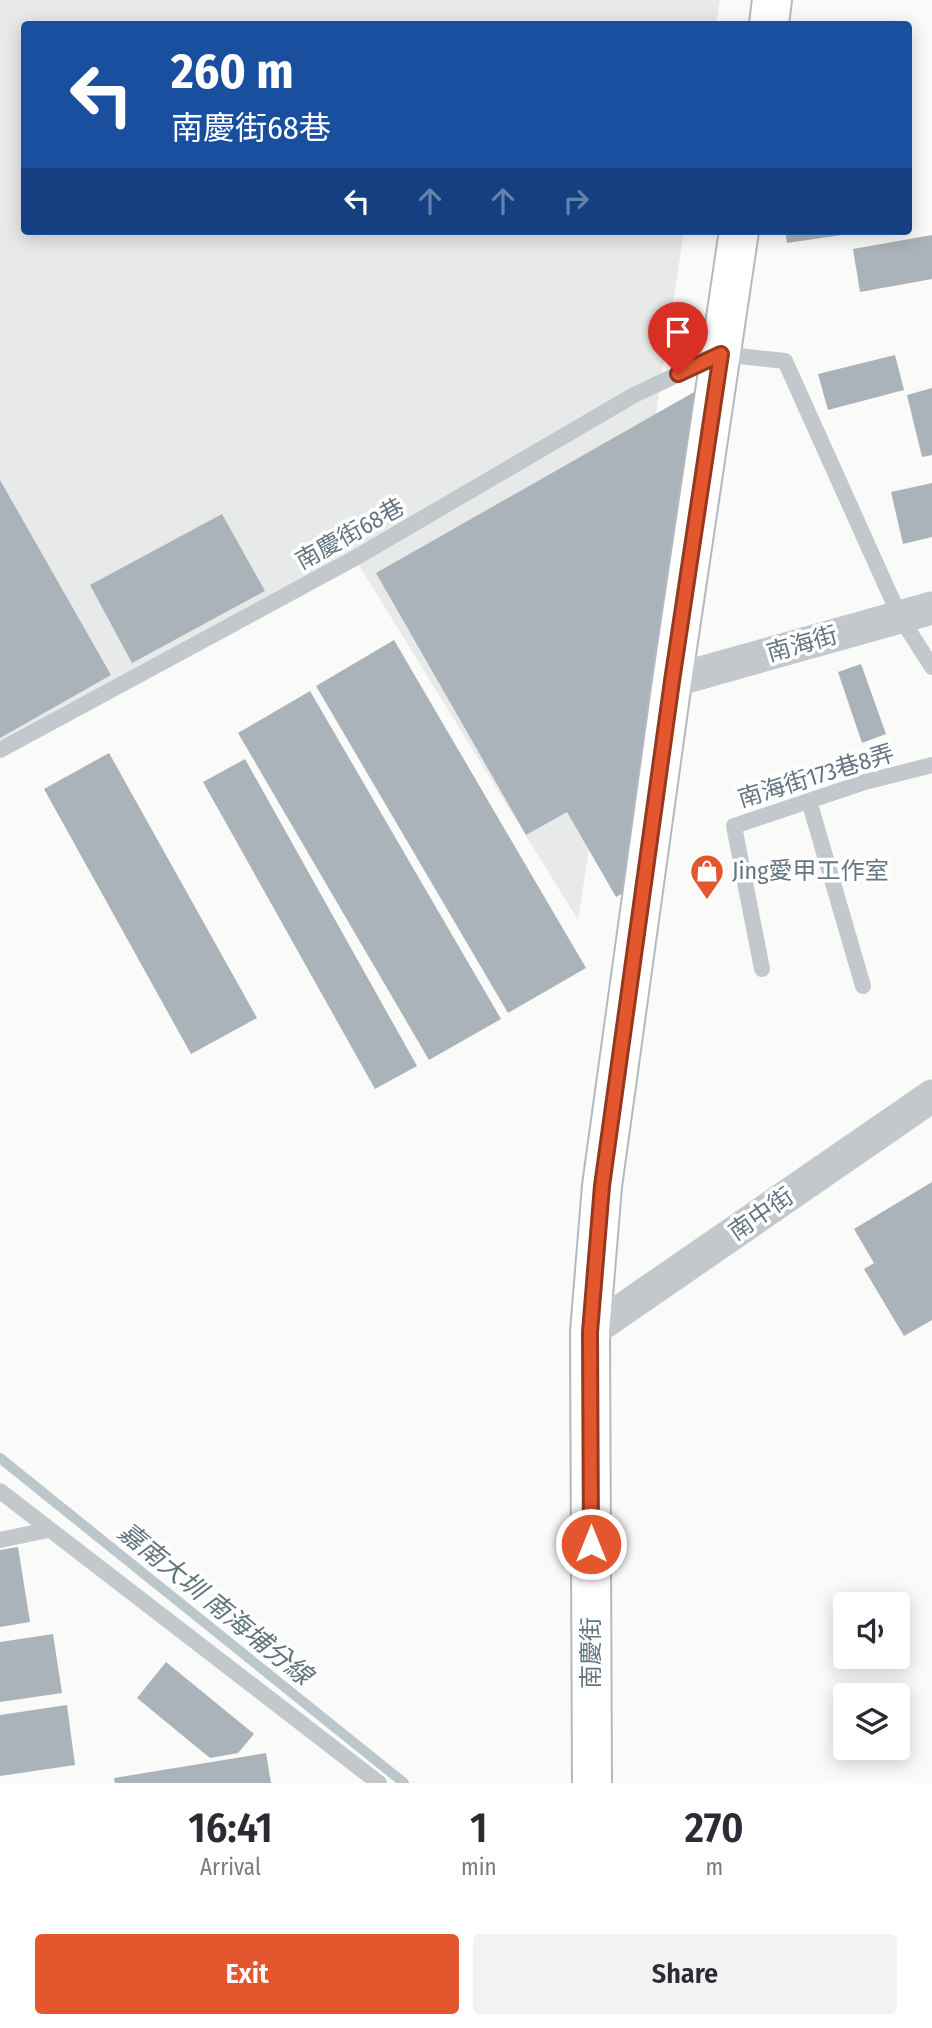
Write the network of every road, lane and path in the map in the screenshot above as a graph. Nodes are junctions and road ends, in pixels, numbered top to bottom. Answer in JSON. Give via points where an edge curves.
{"nodes":[{"id":1,"x":772,"y":0,"type":"edge"},
{"id":2,"x":769,"y":21,"type":"edge"},
{"id":3,"x":738,"y":235,"type":"edge"},
{"id":4,"x":721,"y":354,"type":"junction"},
{"id":5,"x":932,"y":608,"type":"edge"},
{"id":6,"x":900,"y":617,"type":"junction"},
{"id":7,"x":932,"y":667,"type":"edge"},
{"id":8,"x":672,"y":681,"type":"junction"},
{"id":9,"x":0,"y":750,"type":"edge"},
{"id":10,"x":932,"y":765,"type":"edge"},
{"id":11,"x":809,"y":801,"type":"junction"},
{"id":12,"x":762,"y":970,"type":"dead end"},
{"id":13,"x":863,"y":986,"type":"dead end"},
{"id":14,"x":932,"y":1096,"type":"edge"},
{"id":15,"x":590,"y":1332,"type":"junction"},
{"id":16,"x":0,"y":1491,"type":"edge"},
{"id":17,"x":48,"y":1530,"type":"junction"},
{"id":18,"x":0,"y":1540,"type":"edge"},
{"id":19,"x":379,"y":1783,"type":"edge"},
{"id":20,"x":592,"y":1783,"type":"edge"}],
"edges":[{"from":1,"to":2,"type":"street"},
{"from":3,"to":4,"type":"street","name":"南慶街"},
{"from":4,"to":6,"type":"lane","via":[[785,361]]},
{"from":4,"to":8,"type":"street","name":"南慶街"},
{"from":4,"to":9,"type":"lane","name":"南慶街68巷","via":[[635,395],[355,558]]},
{"from":5,"to":6,"type":"street","name":"南海街"},
{"from":6,"to":7,"type":"lane"},
{"from":6,"to":8,"type":"street","name":"南海街"},
{"from":8,"to":15,"type":"street","name":"南慶街","via":[[602,1186]]},
{"from":10,"to":11,"type":"lane","name":"南海街173巷8弄"},
{"from":11,"to":12,"type":"lane","name":"南海街173巷8弄","via":[[734,826]]},
{"from":11,"to":13,"type":"lane"},
{"from":14,"to":15,"type":"street","name":"南中街"},
{"from":15,"to":20,"type":"street","name":"南慶街"},
{"from":16,"to":17,"type":"lane"},
{"from":17,"to":18,"type":"lane"},
{"from":17,"to":19,"type":"lane"}]}
